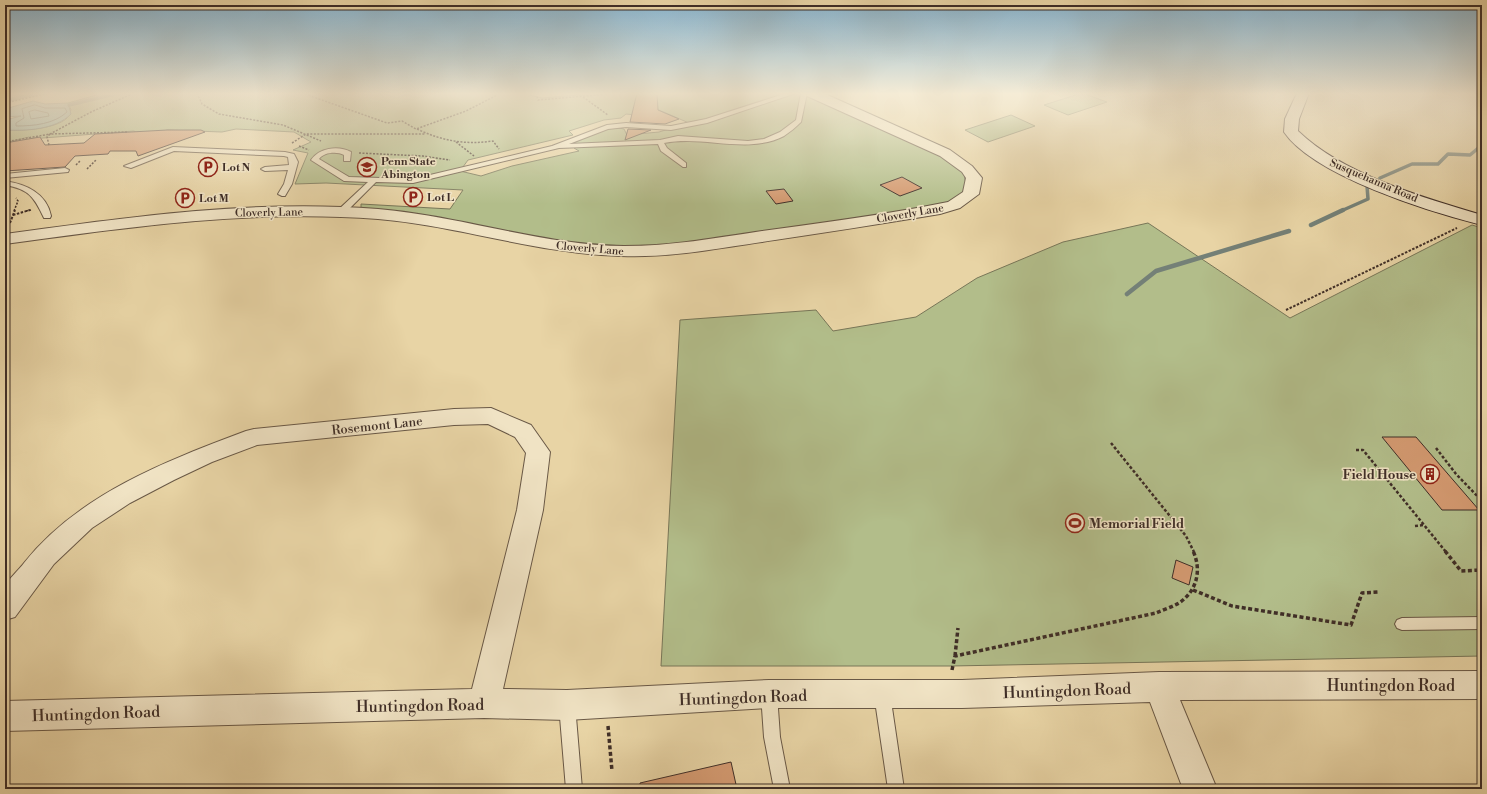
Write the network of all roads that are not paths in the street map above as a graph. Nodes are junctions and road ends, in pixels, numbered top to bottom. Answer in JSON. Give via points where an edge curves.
{"nodes":[{"id":1,"x":599,"y":130,"type":"edge"},
{"id":2,"x":787,"y":130,"type":"edge"},
{"id":3,"x":895,"y":130,"type":"edge"},
{"id":4,"x":1291,"y":130,"type":"edge"},
{"id":5,"x":660,"y":142,"type":"junction"},
{"id":6,"x":554,"y":148,"type":"junction"},
{"id":7,"x":345,"y":156,"type":"road end"},
{"id":8,"x":683,"y":165,"type":"dead end"},
{"id":9,"x":128,"y":166,"type":"dead end"},
{"id":10,"x":292,"y":167,"type":"junction"},
{"id":11,"x":265,"y":169,"type":"dead end"},
{"id":12,"x":66,"y":170,"type":"dead end"},
{"id":13,"x":5,"y":176,"type":"edge"},
{"id":14,"x":373,"y":181,"type":"junction"},
{"id":15,"x":5,"y":183,"type":"edge"},
{"id":16,"x":282,"y":194,"type":"dead end"},
{"id":17,"x":341,"y":212,"type":"junction"},
{"id":18,"x":47,"y":216,"type":"dead end"},
{"id":19,"x":1480,"y":219,"type":"edge"},
{"id":20,"x":6,"y":233,"type":"edge"},
{"id":21,"x":5,"y":608,"type":"edge"},
{"id":22,"x":1482,"y":623,"type":"edge"},
{"id":23,"x":1402,"y":624,"type":"dead end"},
{"id":24,"x":1482,"y":685,"type":"edge"},
{"id":25,"x":1159,"y":686,"type":"junction"},
{"id":26,"x":770,"y":694,"type":"junction"},
{"id":27,"x":882,"y":694,"type":"junction"},
{"id":28,"x":484,"y":703,"type":"junction"},
{"id":29,"x":567,"y":705,"type":"junction"},
{"id":30,"x":5,"y":716,"type":"edge"},
{"id":31,"x":574,"y":789,"type":"edge"},
{"id":32,"x":782,"y":789,"type":"edge"},
{"id":33,"x":896,"y":789,"type":"edge"},
{"id":34,"x":1200,"y":789,"type":"edge"}],
"edges":[{"from":1,"to":6,"type":"lane"},
{"from":2,"to":5,"type":"lane","via":[[767,141],[743,143],[687,137]]},
{"from":3,"to":17,"type":"street","name":"Cloverly Lane","via":[[946,153],[967,169],[974,178],[970,194],[954,205],[918,213],[706,245],[648,251],[589,250],[413,218]]},
{"from":4,"to":19,"type":"street","name":"Susquehanna Road","via":[[1305,147],[1315,154],[1351,172],[1409,196]]},
{"from":5,"to":6,"type":"lane"},
{"from":5,"to":8,"type":"lane","via":[[664,149]]},
{"from":6,"to":14,"type":"lane","via":[[413,181]]},
{"from":7,"to":14,"type":"lane","via":[[334,151],[318,155],[315,160],[347,179]]},
{"from":9,"to":10,"type":"lane","via":[[173,149],[285,154],[291,156],[294,162]]},
{"from":10,"to":11,"type":"lane"},
{"from":10,"to":16,"type":"lane","via":[[288,184]]},
{"from":12,"to":13,"type":"lane"},
{"from":14,"to":17,"type":"lane"},
{"from":15,"to":18,"type":"lane","via":[[29,191],[44,207]]},
{"from":17,"to":20,"type":"street","name":"Cloverly Lane","via":[[254,211]]},
{"from":21,"to":28,"type":"street","name":"Rosemont Lane","via":[[45,556],[83,521],[121,496],[204,456],[254,437],[454,417],[491,416],[523,431],[538,452],[530,510]]},
{"from":22,"to":23,"type":"lane"},
{"from":24,"to":25,"type":"street","name":"Huntingdon Road"},
{"from":25,"to":27,"type":"street","name":"Huntingdon Road","via":[[962,694]]},
{"from":25,"to":34,"type":"street"},
{"from":26,"to":27,"type":"street","name":"Huntingdon Road"},
{"from":26,"to":29,"type":"street","name":"Huntingdon Road"},
{"from":26,"to":32,"type":"lane","via":[[772,737]]},
{"from":27,"to":33,"type":"lane"},
{"from":28,"to":29,"type":"street","name":"Huntingdon Road"},
{"from":28,"to":30,"type":"street","name":"Huntingdon Road"},
{"from":29,"to":31,"type":"lane"}]}
